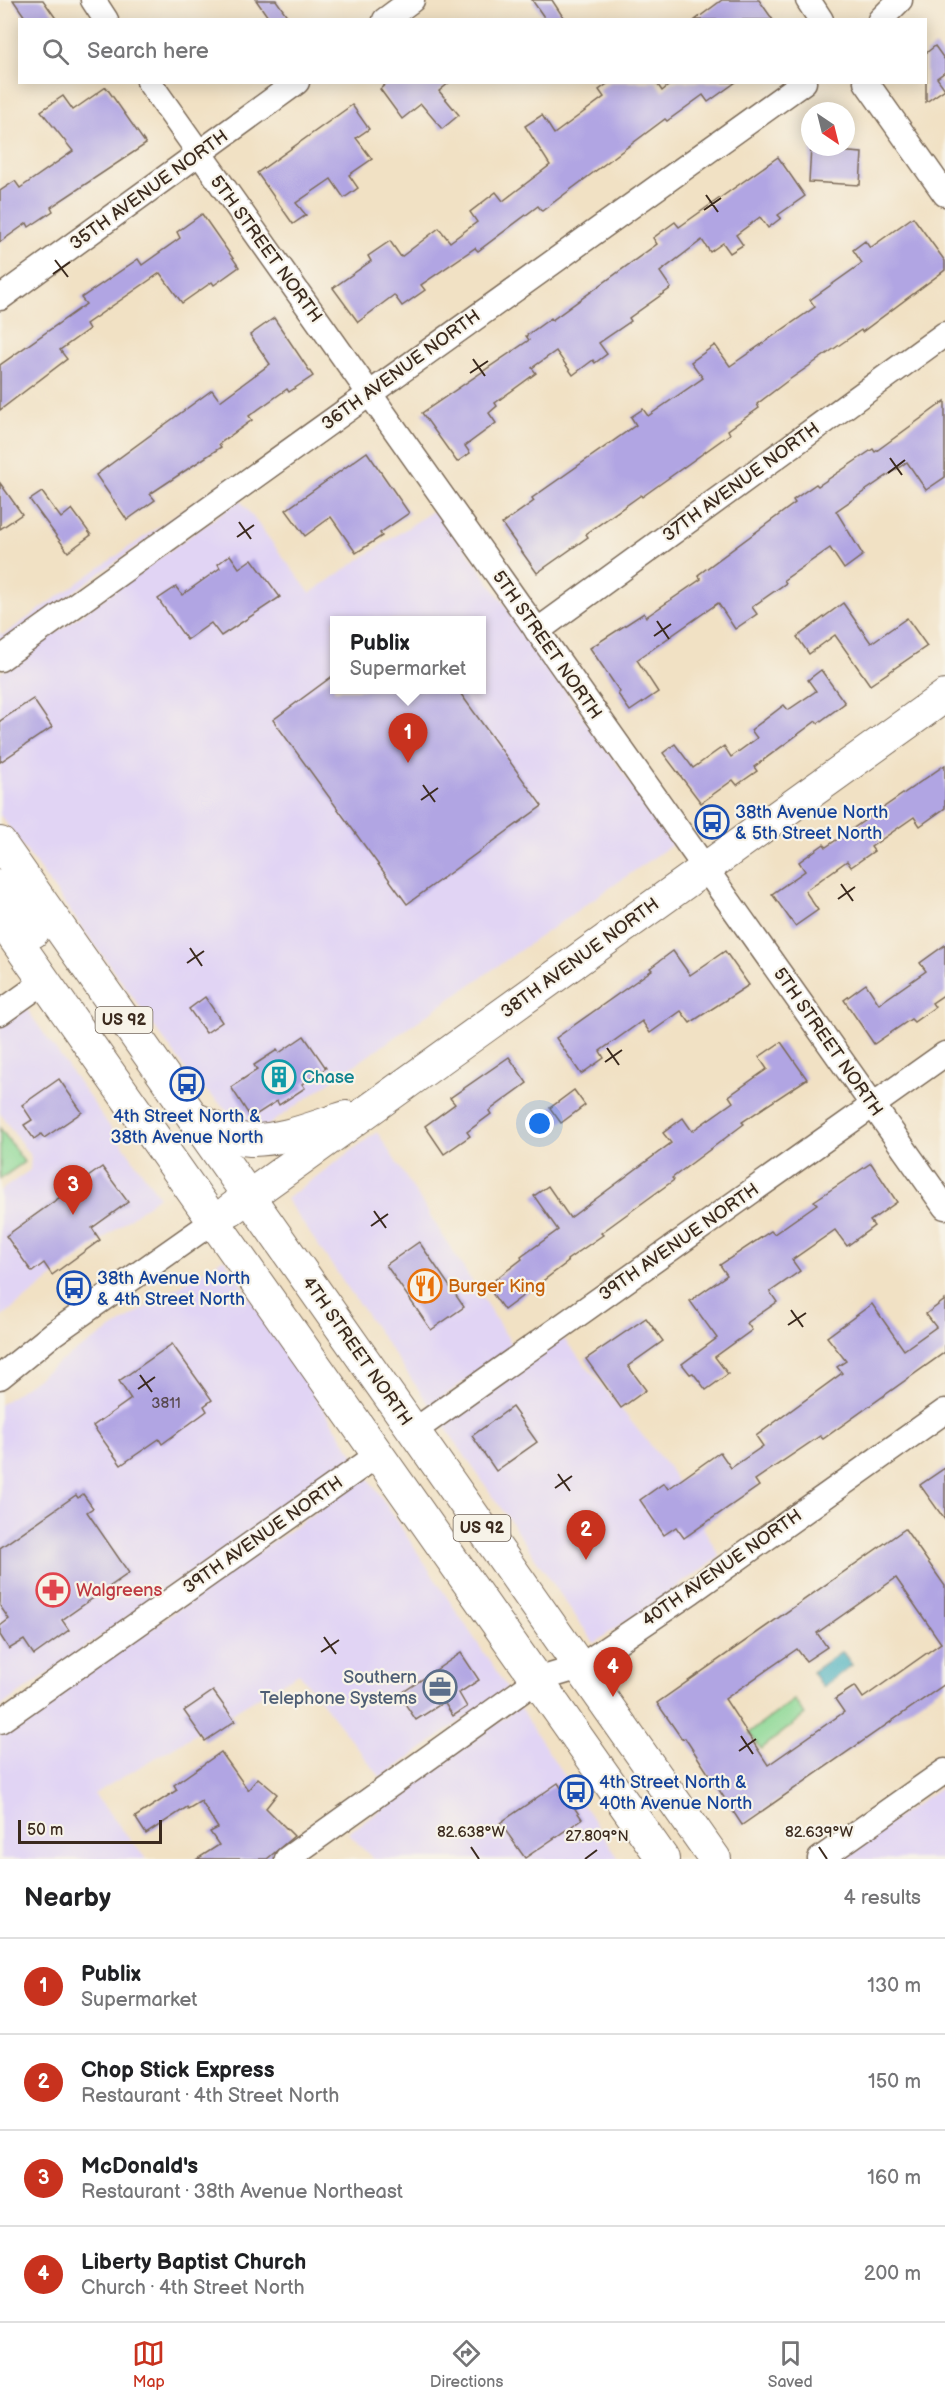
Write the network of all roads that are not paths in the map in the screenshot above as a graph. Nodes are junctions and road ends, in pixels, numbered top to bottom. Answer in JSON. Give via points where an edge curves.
{"nodes":[{"id":1,"x":93,"y":0,"type":"edge"},
{"id":2,"x":412,"y":0,"type":"edge"},
{"id":3,"x":808,"y":0,"type":"edge"},
{"id":4,"x":900,"y":0,"type":"edge"},
{"id":5,"x":105,"y":18,"type":"edge"},
{"id":6,"x":388,"y":18,"type":"edge"},
{"id":7,"x":820,"y":18,"type":"edge"},
{"id":8,"x":882,"y":18,"type":"edge"},
{"id":9,"x":150,"y":84,"type":"edge"},
{"id":10,"x":294,"y":84,"type":"edge"},
{"id":11,"x":801,"y":84,"type":"edge"},
{"id":12,"x":867,"y":84,"type":"edge"},
{"id":13,"x":198,"y":154,"type":"junction"},
{"id":14,"x":945,"y":194,"type":"edge"},
{"id":15,"x":0,"y":298,"type":"edge"},
{"id":16,"x":945,"y":334,"type":"edge"},
{"id":17,"x":369,"y":393,"type":"junction"},
{"id":18,"x":537,"y":631,"type":"junction"},
{"id":19,"x":0,"y":659,"type":"edge"},
{"id":20,"x":945,"y":696,"type":"edge"},
{"id":21,"x":0,"y":843,"type":"edge"},
{"id":22,"x":704,"y":868,"type":"junction"},
{"id":23,"x":0,"y":886,"type":"edge"},
{"id":24,"x":0,"y":918,"type":"edge"},
{"id":25,"x":80,"y":956,"type":"junction"},
{"id":26,"x":45,"y":981,"type":"junction"},
{"id":27,"x":0,"y":1013,"type":"edge"},
{"id":28,"x":945,"y":1054,"type":"edge"},
{"id":29,"x":871,"y":1106,"type":"junction"},
{"id":30,"x":367,"y":1111,"type":"junction"},
{"id":31,"x":192,"y":1117,"type":"junction"},
{"id":32,"x":248,"y":1198,"type":"junction"},
{"id":33,"x":945,"y":1208,"type":"edge"},
{"id":34,"x":215,"y":1220,"type":"junction"},
{"id":35,"x":0,"y":1377,"type":"edge"},
{"id":36,"x":945,"y":1411,"type":"edge"},
{"id":37,"x":414,"y":1431,"type":"junction"},
{"id":38,"x":379,"y":1454,"type":"junction"},
{"id":39,"x":506,"y":1562,"type":"junction"},
{"id":40,"x":580,"y":1667,"type":"junction"},
{"id":41,"x":537,"y":1680,"type":"junction"},
{"id":42,"x":0,"y":1721,"type":"edge"},
{"id":43,"x":945,"y":1771,"type":"edge"},
{"id":44,"x":636,"y":1822,"type":"junction"},
{"id":45,"x":287,"y":1859,"type":"edge"},
{"id":46,"x":663,"y":1859,"type":"edge"},
{"id":47,"x":687,"y":1859,"type":"edge"},
{"id":48,"x":715,"y":1859,"type":"edge"},
{"id":49,"x":820,"y":1859,"type":"edge"}],
"edges":[{"from":1,"to":5,"type":"street"},
{"from":2,"to":6,"type":"street"},
{"from":3,"to":7,"type":"street"},
{"from":4,"to":8,"type":"street"},
{"from":9,"to":13,"type":"street","name":"5TH STREET NORTH"},
{"from":10,"to":13,"type":"street","name":"35TH AVENUE NORTH"},
{"from":11,"to":17,"type":"street","name":"36TH AVENUE NORTH"},
{"from":12,"to":14,"type":"street"},
{"from":13,"to":15,"type":"street","name":"35TH AVENUE NORTH"},
{"from":13,"to":17,"type":"street","name":"5TH STREET NORTH"},
{"from":16,"to":18,"type":"street","name":"37TH AVENUE NORTH"},
{"from":17,"to":18,"type":"street","name":"5TH STREET NORTH"},
{"from":17,"to":19,"type":"street","name":"36TH AVENUE NORTH"},
{"from":18,"to":22,"type":"street","name":"5TH STREET NORTH"},
{"from":20,"to":22,"type":"main road","name":"38TH AVENUE NORTH"},
{"from":21,"to":25,"type":"main road","name":"4TH STREET NORTH","number":"US 92"},
{"from":22,"to":29,"type":"street","name":"5TH STREET NORTH"},
{"from":22,"to":30,"type":"main road","name":"38TH AVENUE NORTH"},
{"from":23,"to":25,"type":"main road","via":[[51,957],[64,961]]},
{"from":24,"to":26,"type":"main road","number":"US 92"},
{"from":25,"to":31,"type":"main road","name":"4TH STREET NORTH","number":"US 92"},
{"from":26,"to":27,"type":"street"},
{"from":26,"to":34,"type":"main road","number":"US 92"},
{"from":28,"to":29,"type":"street","name":"39TH AVENUE NORTH"},
{"from":29,"to":33,"type":"street","name":"5TH STREET NORTH"},
{"from":29,"to":37,"type":"street","name":"39TH AVENUE NORTH"},
{"from":30,"to":31,"type":"main road","via":[[272,1138],[249,1140]]},
{"from":30,"to":32,"type":"main road","name":"38TH AVENUE NORTH"},
{"from":31,"to":32,"type":"main road","name":"4TH STREET NORTH","number":"US 92"},
{"from":32,"to":34,"type":"main road","name":"38TH AVENUE NORTH"},
{"from":32,"to":37,"type":"main road","name":"4TH STREET NORTH","number":"US 92"},
{"from":34,"to":35,"type":"street","via":[[53,1334]]},
{"from":34,"to":38,"type":"main road","number":"US 92"},
{"from":36,"to":40,"type":"street","name":"40TH AVENUE NORTH"},
{"from":37,"to":39,"type":"main road","name":"4TH STREET NORTH","number":"US 92"},
{"from":38,"to":39,"type":"main road","via":[[403,1459],[466,1540]]},
{"from":38,"to":41,"type":"main road","number":"US 92"},
{"from":38,"to":42,"type":"street","name":"39TH AVENUE NORTH"},
{"from":39,"to":40,"type":"main road","name":"4TH STREET NORTH","number":"US 92"},
{"from":40,"to":41,"type":"street","name":"40TH AVENUE NORTH"},
{"from":40,"to":48,"type":"main road","name":"4TH STREET NORTH","number":"US 92"},
{"from":41,"to":44,"type":"main road","number":"US 92"},
{"from":41,"to":45,"type":"street","name":"40TH AVENUE NORTH"},
{"from":43,"to":49,"type":"street"},
{"from":44,"to":46,"type":"main road","number":"US 92"},
{"from":44,"to":47,"type":"main road","via":[[674,1841]]}]}
